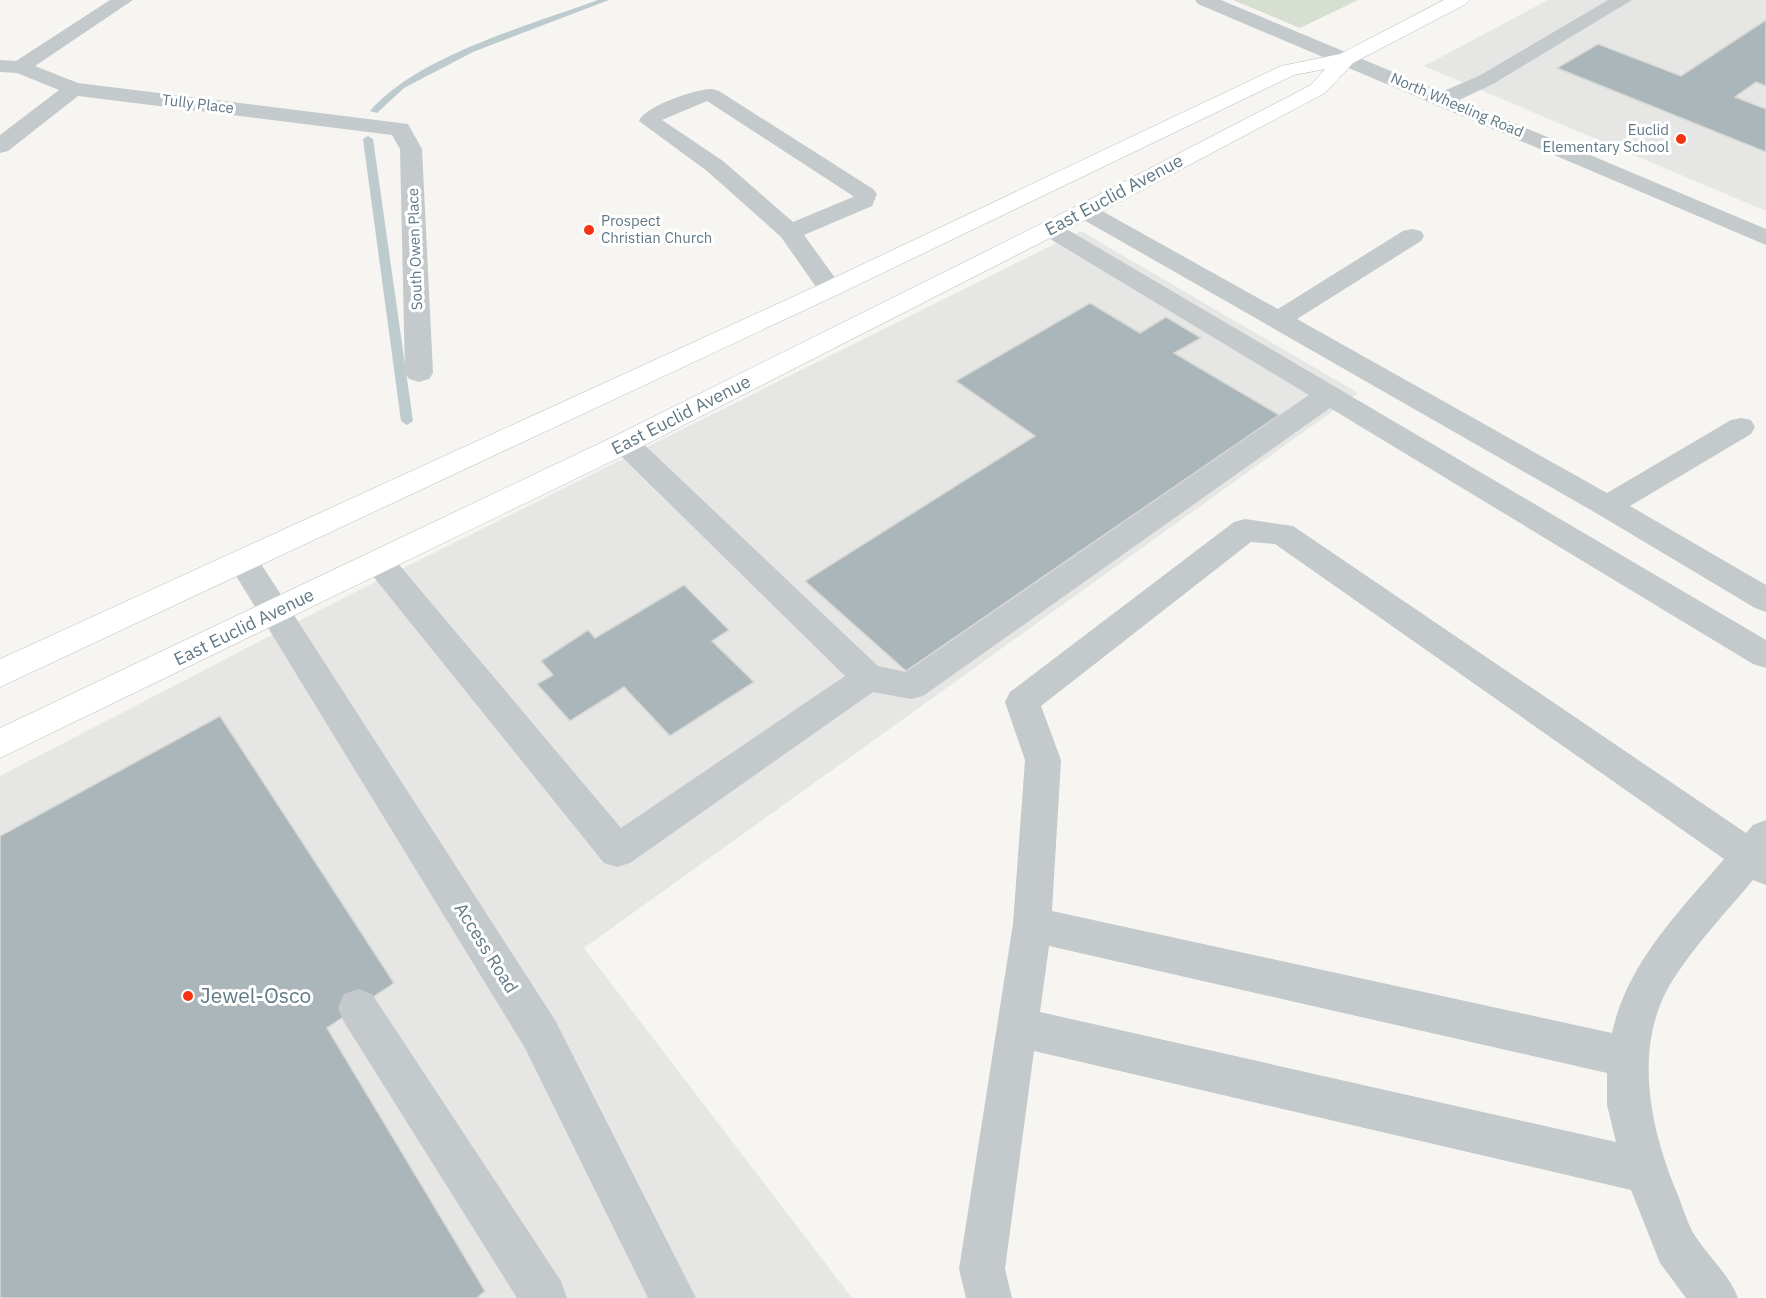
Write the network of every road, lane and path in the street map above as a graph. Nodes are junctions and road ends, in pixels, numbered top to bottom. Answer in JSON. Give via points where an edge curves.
{"nodes":[{"id":1,"x":123,"y":0,"type":"edge"},
{"id":2,"x":1205,"y":0,"type":"edge"},
{"id":3,"x":1459,"y":0,"type":"edge"},
{"id":4,"x":1622,"y":0,"type":"edge"},
{"id":5,"x":1346,"y":58,"type":"junction"},
{"id":6,"x":10,"y":67,"type":"edge"},
{"id":7,"x":74,"y":89,"type":"junction"},
{"id":8,"x":1443,"y":99,"type":"junction"},
{"id":9,"x":400,"y":129,"type":"joint"},
{"id":10,"x":0,"y":146,"type":"edge"},
{"id":11,"x":1086,"y":211,"type":"junction"},
{"id":12,"x":1050,"y":229,"type":"junction"},
{"id":13,"x":790,"y":232,"type":"junction"},
{"id":14,"x":1412,"y":236,"type":"dead end"},
{"id":15,"x":1766,"y":238,"type":"edge"},
{"id":16,"x":830,"y":289,"type":"junction"},
{"id":17,"x":1276,"y":321,"type":"junction"},
{"id":18,"x":419,"y":373,"type":"dead end"},
{"id":19,"x":1329,"y":395,"type":"junction"},
{"id":20,"x":1741,"y":427,"type":"dead end"},
{"id":21,"x":625,"y":443,"type":"junction"},
{"id":22,"x":1607,"y":506,"type":"junction"},
{"id":23,"x":243,"y":561,"type":"junction"},
{"id":24,"x":379,"y":562,"type":"junction"},
{"id":25,"x":1766,"y":600,"type":"edge"},
{"id":26,"x":275,"y":612,"type":"junction"},
{"id":27,"x":1765,"y":655,"type":"edge"},
{"id":28,"x":0,"y":674,"type":"edge"},
{"id":29,"x":868,"y":678,"type":"junction"},
{"id":30,"x":0,"y":744,"type":"edge"},
{"id":31,"x":1760,"y":853,"type":"edge"},
{"id":32,"x":1032,"y":924,"type":"junction"},
{"id":33,"x":358,"y":1008,"type":"dead end"},
{"id":34,"x":1018,"y":1027,"type":"junction"},
{"id":35,"x":1628,"y":1057,"type":"junction"},
{"id":36,"x":1646,"y":1171,"type":"junction"},
{"id":37,"x":544,"y":1298,"type":"edge"},
{"id":38,"x":673,"y":1298,"type":"edge"},
{"id":39,"x":989,"y":1298,"type":"edge"},
{"id":40,"x":1715,"y":1298,"type":"edge"}],
"edges":[{"from":1,"to":6,"type":"street"},
{"from":2,"to":5,"type":"street","name":"North Wheeling Road"},
{"from":3,"to":5,"type":"main road","name":"East Euclid Avenue"},
{"from":4,"to":8,"type":"street","via":[[1486,80]]},
{"from":5,"to":8,"type":"street","name":"North Wheeling Road"},
{"from":5,"to":11,"type":"main road","name":"East Euclid Avenue","via":[[1318,89]]},
{"from":5,"to":16,"type":"main road","name":"East Euclid Avenue","via":[[1288,70]]},
{"from":6,"to":7,"type":"street","name":"Tully Place"},
{"from":7,"to":9,"type":"street","name":"Tully Place"},
{"from":7,"to":10,"type":"street"},
{"from":8,"to":15,"type":"street","name":"North Wheeling Road"},
{"from":9,"to":18,"type":"street","name":"South Owen Place","via":[[411,149]]},
{"from":11,"to":12,"type":"main road","name":"East Euclid Avenue"},
{"from":11,"to":17,"type":"street"},
{"from":12,"to":19,"type":"street"},
{"from":12,"to":21,"type":"main road","name":"East Euclid Avenue"},
{"from":13,"to":13,"type":"street","via":[[715,166],[650,121],[652,116],[712,95],[865,194],[864,201]]},
{"from":13,"to":16,"type":"street"},
{"from":14,"to":17,"type":"street"},
{"from":16,"to":23,"type":"main road","name":"East Euclid Avenue"},
{"from":17,"to":22,"type":"street"},
{"from":19,"to":27,"type":"street"},
{"from":19,"to":29,"type":"street","via":[[912,686]]},
{"from":20,"to":22,"type":"street"},
{"from":21,"to":24,"type":"main road","name":"East Euclid Avenue"},
{"from":21,"to":29,"type":"street"},
{"from":22,"to":25,"type":"street"},
{"from":23,"to":26,"type":"street","name":"Access Road"},
{"from":23,"to":28,"type":"main road","name":"East Euclid Avenue"},
{"from":24,"to":26,"type":"main road","name":"East Euclid Avenue"},
{"from":24,"to":29,"type":"street","via":[[617,851]]},
{"from":26,"to":30,"type":"main road","name":"East Euclid Avenue"},
{"from":26,"to":38,"type":"street","name":"Access Road","via":[[540,1034]]},
{"from":31,"to":32,"type":"street","via":[[1282,534],[1245,530],[1022,702],[1043,760]]},
{"from":31,"to":35,"type":"street","via":[[1661,963],[1637,1011]]},
{"from":32,"to":34,"type":"street"},
{"from":32,"to":35,"type":"street"},
{"from":33,"to":37,"type":"street"},
{"from":34,"to":36,"type":"street"},
{"from":34,"to":39,"type":"street","via":[[982,1269]]},
{"from":35,"to":36,"type":"street","via":[[1628,1105]]},
{"from":36,"to":40,"type":"street","via":[[1676,1246]]}]}
